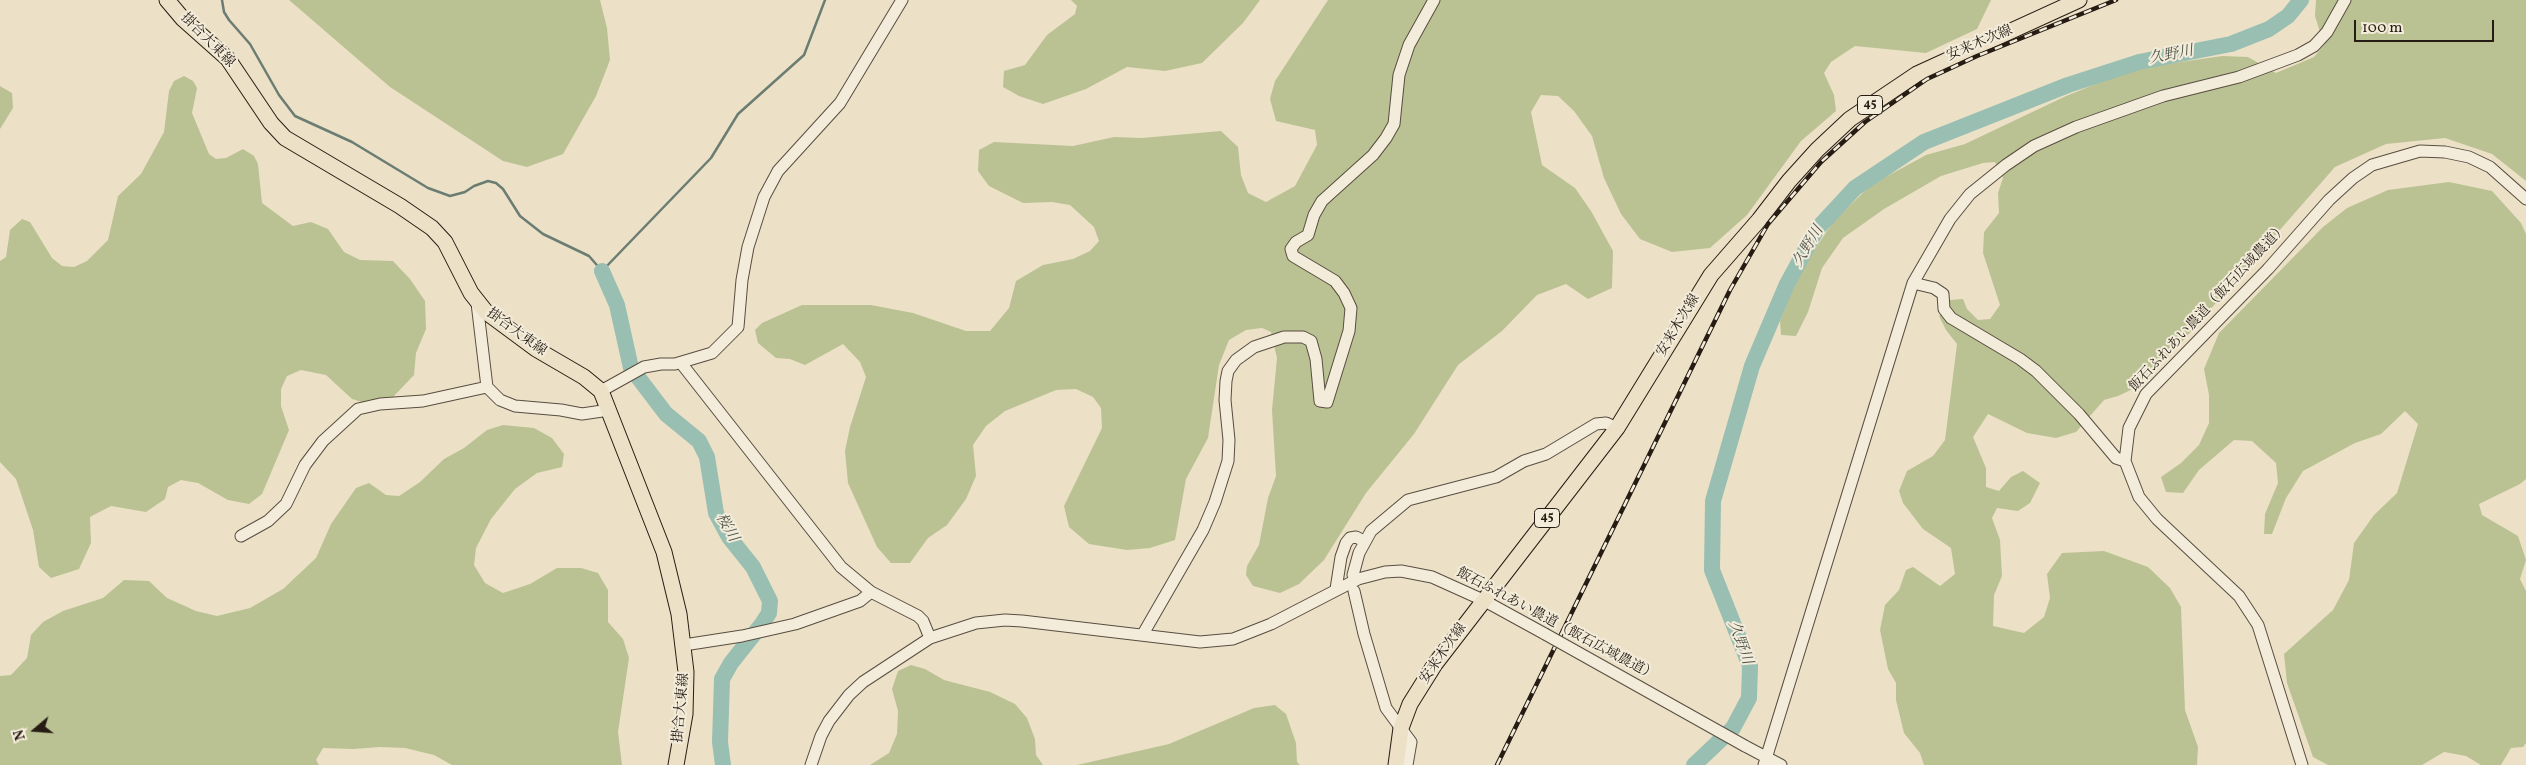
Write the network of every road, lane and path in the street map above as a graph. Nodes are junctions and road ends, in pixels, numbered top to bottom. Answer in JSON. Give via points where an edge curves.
{"nodes":[{"id":1,"x":167,"y":0,"type":"edge"},
{"id":2,"x":902,"y":0,"type":"edge"},
{"id":3,"x":1434,"y":0,"type":"edge"},
{"id":4,"x":2079,"y":0,"type":"edge"},
{"id":5,"x":2345,"y":0,"type":"edge"},
{"id":6,"x":2526,"y":199,"type":"edge"},
{"id":7,"x":1913,"y":283,"type":"junction"},
{"id":8,"x":477,"y":303,"type":"junction"},
{"id":9,"x":681,"y":362,"type":"junction"},
{"id":10,"x":487,"y":387,"type":"junction"},
{"id":11,"x":601,"y":391,"type":"junction"},
{"id":12,"x":609,"y":410,"type":"junction"},
{"id":13,"x":1617,"y":428,"type":"junction"},
{"id":14,"x":2125,"y":461,"type":"junction"},
{"id":15,"x":241,"y":536,"type":"dead end"},
{"id":16,"x":1364,"y":541,"type":"junction"},
{"id":17,"x":1352,"y":575,"type":"dead end"},
{"id":18,"x":1336,"y":589,"type":"junction"},
{"id":19,"x":871,"y":592,"type":"junction"},
{"id":20,"x":1354,"y":592,"type":"dead end"},
{"id":21,"x":1483,"y":600,"type":"junction"},
{"id":22,"x":1143,"y":634,"type":"junction"},
{"id":23,"x":930,"y":638,"type":"junction"},
{"id":24,"x":684,"y":645,"type":"junction"},
{"id":25,"x":1401,"y":728,"type":"junction"},
{"id":26,"x":1765,"y":761,"type":"edge"},
{"id":27,"x":676,"y":765,"type":"edge"},
{"id":28,"x":811,"y":765,"type":"edge"},
{"id":29,"x":1396,"y":765,"type":"edge"},
{"id":30,"x":1407,"y":765,"type":"edge"},
{"id":31,"x":1781,"y":765,"type":"edge"},
{"id":32,"x":2302,"y":765,"type":"edge"}],
"edges":[{"from":1,"to":8,"type":"main road","name":"掛合大東線","via":[[188,24],[228,59],[271,123],[285,138],[432,228],[445,242]]},
{"from":2,"to":9,"type":"street","via":[[840,103],[778,171],[764,197],[748,247],[738,327],[712,353]]},
{"from":3,"to":22,"type":"street","via":[[1409,46],[1399,75],[1394,124],[1386,138],[1373,155],[1322,201],[1308,235],[1291,249],[1293,256],[1335,281],[1351,308],[1349,332],[1327,402],[1320,401],[1316,359],[1311,341],[1303,337],[1284,337],[1254,347],[1236,360],[1226,381],[1228,461],[1216,502]]},
{"from":4,"to":13,"type":"main road","name":"安来木次線","number":"45","via":[[1917,74],[1850,119],[1817,150],[1711,275]]},
{"from":5,"to":7,"type":"street","via":[[2327,32],[2314,46],[2298,55],[2239,77],[2146,102],[2034,146],[1970,194],[1950,219]]},
{"from":6,"to":14,"type":"street","name":"飯石ふれあい農道（飯石広域農道）","via":[[2490,167],[2469,157],[2445,152],[2420,151],[2394,157],[2372,165],[2352,178],[2203,338],[2146,394],[2129,428]]},
{"from":7,"to":14,"type":"street","via":[[1934,288],[1943,294],[1944,309],[1951,318],[2036,371],[2079,414],[2116,458]]},
{"from":7,"to":26,"type":"street"},
{"from":8,"to":10,"type":"street"},
{"from":8,"to":11,"type":"main road","name":"掛合大東線","via":[[536,349],[584,377]]},
{"from":9,"to":11,"type":"street","via":[[651,365]]},
{"from":9,"to":19,"type":"street","via":[[840,567]]},
{"from":10,"to":12,"type":"street","via":[[500,400],[515,406],[582,414]]},
{"from":10,"to":15,"type":"street","via":[[423,401],[358,409],[323,441],[305,465],[286,504],[268,521]]},
{"from":11,"to":12,"type":"main road","name":"掛合大東線"},
{"from":12,"to":24,"type":"main road","name":"掛合大東線","via":[[664,552]]},
{"from":13,"to":16,"type":"street","via":[[1606,423],[1596,424],[1546,454],[1524,461],[1496,477],[1408,500],[1371,531]]},
{"from":13,"to":21,"type":"main road","name":"安来木次線","number":"45"},
{"from":14,"to":32,"type":"street","name":"飯石ふれあい農道（飯石広域農道）","via":[[2139,497],[2157,519],[2250,610],[2269,654]]},
{"from":16,"to":17,"type":"street"},
{"from":16,"to":18,"type":"street","via":[[1356,537],[1346,543]]},
{"from":18,"to":21,"type":"street","name":"飯石ふれあい農道（飯石広域農道）","via":[[1368,575],[1400,571],[1432,576]]},
{"from":18,"to":22,"type":"street","name":"飯石ふれあい農道（飯石広域農道）","via":[[1271,624],[1233,639],[1200,642]]},
{"from":19,"to":23,"type":"street","via":[[918,616]]},
{"from":19,"to":24,"type":"street","via":[[853,603],[795,624]]},
{"from":20,"to":25,"type":"street","via":[[1386,708]]},
{"from":21,"to":25,"type":"main road","name":"安来木次線","number":"45","via":[[1435,664],[1410,704]]},
{"from":21,"to":26,"type":"street","name":"飯石ふれあい農道（飯石広域農道）","bridge":true,"via":[[1746,746]]},
{"from":22,"to":23,"type":"street","name":"飯石ふれあい農道（飯石広域農道）","via":[[1005,620],[969,624]]},
{"from":23,"to":28,"type":"street","name":"飯石ふれあい農道（飯石広域農道）","via":[[879,670],[849,695],[828,721]]},
{"from":24,"to":27,"type":"main road","name":"掛合大東線","via":[[685,714]]},
{"from":25,"to":29,"type":"main road","name":"安来木次線","number":"45"},
{"from":25,"to":30,"type":"street","via":[[1411,742]]},
{"from":26,"to":31,"type":"street","name":"飯石ふれあい農道（飯石広域農道）"}]}
